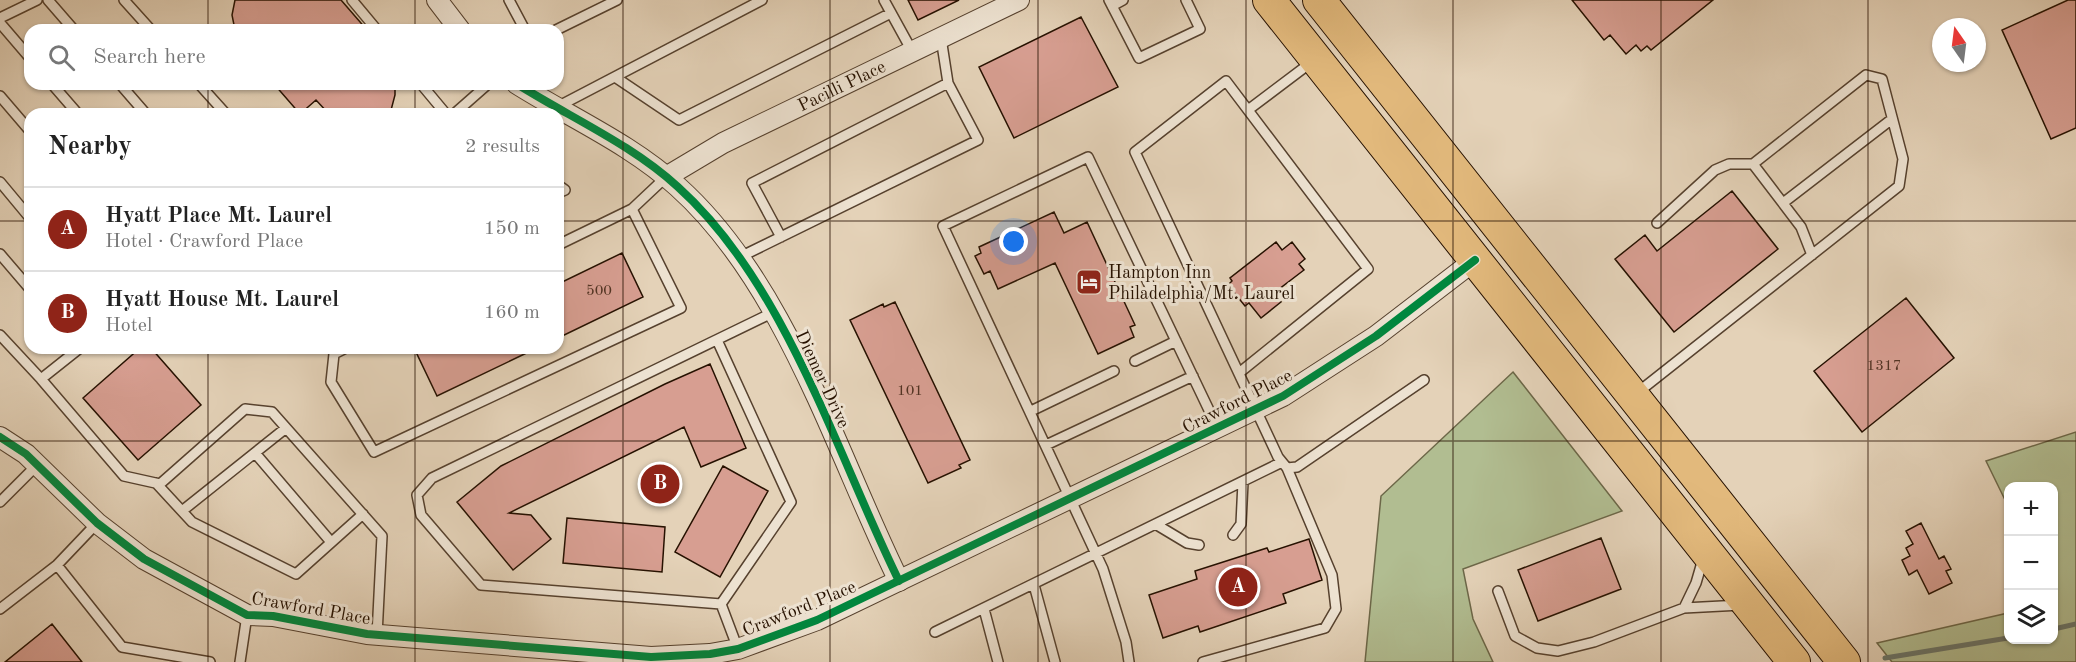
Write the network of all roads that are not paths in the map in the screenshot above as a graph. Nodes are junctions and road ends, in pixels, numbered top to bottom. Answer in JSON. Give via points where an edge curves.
{"nodes":[{"id":1,"x":37,"y":0,"type":"edge"},
{"id":2,"x":48,"y":0,"type":"edge"},
{"id":3,"x":124,"y":0,"type":"edge"},
{"id":4,"x":352,"y":0,"type":"edge"},
{"id":5,"x":437,"y":0,"type":"edge"},
{"id":6,"x":509,"y":0,"type":"edge"},
{"id":7,"x":617,"y":0,"type":"edge"},
{"id":8,"x":762,"y":0,"type":"edge"},
{"id":9,"x":884,"y":0,"type":"edge"},
{"id":10,"x":1019,"y":0,"type":"edge"},
{"id":11,"x":1123,"y":0,"type":"edge"},
{"id":12,"x":1186,"y":0,"type":"edge"},
{"id":13,"x":1269,"y":0,"type":"edge"},
{"id":14,"x":1319,"y":0,"type":"edge"},
{"id":15,"x":1110,"y":3,"type":"edge"},
{"id":16,"x":891,"y":13,"type":"junction"},
{"id":17,"x":0,"y":18,"type":"edge"},
{"id":18,"x":0,"y":23,"type":"edge"},
{"id":19,"x":69,"y":24,"type":"edge"},
{"id":20,"x":146,"y":24,"type":"edge"},
{"id":21,"x":372,"y":24,"type":"edge"},
{"id":22,"x":455,"y":24,"type":"edge"},
{"id":23,"x":522,"y":24,"type":"edge"},
{"id":24,"x":564,"y":26,"type":"edge"},
{"id":25,"x":941,"y":38,"type":"junction"},
{"id":26,"x":24,"y":51,"type":"edge"},
{"id":27,"x":912,"y":51,"type":"junction"},
{"id":28,"x":1315,"y":59,"type":"junction"},
{"id":29,"x":615,"y":77,"type":"junction"},
{"id":30,"x":948,"y":83,"type":"junction"},
{"id":31,"x":57,"y":90,"type":"edge"},
{"id":32,"x":125,"y":90,"type":"edge"},
{"id":33,"x":204,"y":90,"type":"edge"},
{"id":34,"x":426,"y":90,"type":"edge"},
{"id":35,"x":481,"y":90,"type":"edge"},
{"id":36,"x":528,"y":90,"type":"edge"},
{"id":37,"x":0,"y":96,"type":"edge"},
{"id":38,"x":557,"y":107,"type":"joint"},
{"id":39,"x":73,"y":108,"type":"edge"},
{"id":40,"x":141,"y":108,"type":"edge"},
{"id":41,"x":221,"y":108,"type":"edge"},
{"id":42,"x":441,"y":108,"type":"edge"},
{"id":43,"x":461,"y":108,"type":"edge"},
{"id":44,"x":1248,"y":110,"type":"junction"},
{"id":45,"x":564,"y":111,"type":"edge"},
{"id":46,"x":1893,"y":119,"type":"junction"},
{"id":47,"x":24,"y":124,"type":"edge"},
{"id":48,"x":1752,"y":164,"type":"junction"},
{"id":49,"x":666,"y":177,"type":"junction"},
{"id":50,"x":0,"y":182,"type":"edge"},
{"id":51,"x":1783,"y":203,"type":"junction"},
{"id":52,"x":632,"y":209,"type":"junction"},
{"id":53,"x":24,"y":211,"type":"edge"},
{"id":54,"x":1657,"y":223,"type":"dead end"},
{"id":55,"x":781,"y":237,"type":"junction"},
{"id":56,"x":564,"y":242,"type":"edge"},
{"id":57,"x":0,"y":254,"type":"edge"},
{"id":58,"x":1812,"y":255,"type":"junction"},
{"id":59,"x":740,"y":257,"type":"junction"},
{"id":60,"x":1475,"y":260,"type":"junction"},
{"id":61,"x":24,"y":282,"type":"edge"},
{"id":62,"x":774,"y":312,"type":"junction"},
{"id":63,"x":0,"y":335,"type":"edge"},
{"id":64,"x":717,"y":340,"type":"junction"},
{"id":65,"x":1176,"y":341,"type":"junction"},
{"id":66,"x":72,"y":354,"type":"edge"},
{"id":67,"x":334,"y":354,"type":"edge"},
{"id":68,"x":1135,"y":361,"type":"dead end"},
{"id":69,"x":1114,"y":371,"type":"dead end"},
{"id":70,"x":1239,"y":373,"type":"junction"},
{"id":71,"x":1193,"y":376,"type":"junction"},
{"id":72,"x":41,"y":379,"type":"junction"},
{"id":73,"x":1424,"y":380,"type":"dead end"},
{"id":74,"x":1633,"y":396,"type":"junction"},
{"id":75,"x":1256,"y":410,"type":"junction"},
{"id":76,"x":1030,"y":411,"type":"junction"},
{"id":77,"x":286,"y":428,"type":"junction"},
{"id":78,"x":1218,"y":429,"type":"junction"},
{"id":79,"x":0,"y":437,"type":"edge"},
{"id":80,"x":1046,"y":445,"type":"junction"},
{"id":81,"x":255,"y":453,"type":"junction"},
{"id":82,"x":37,"y":465,"type":"junction"},
{"id":83,"x":1285,"y":465,"type":"junction"},
{"id":84,"x":1243,"y":482,"type":"junction"},
{"id":85,"x":156,"y":483,"type":"junction"},
{"id":86,"x":1072,"y":498,"type":"junction"},
{"id":87,"x":0,"y":502,"type":"edge"},
{"id":88,"x":182,"y":511,"type":"junction"},
{"id":89,"x":363,"y":514,"type":"junction"},
{"id":90,"x":97,"y":523,"type":"junction"},
{"id":91,"x":1157,"y":525,"type":"junction"},
{"id":92,"x":1233,"y":535,"type":"dead end"},
{"id":93,"x":332,"y":542,"type":"junction"},
{"id":94,"x":1199,"y":545,"type":"dead end"},
{"id":95,"x":1706,"y":551,"type":"junction"},
{"id":96,"x":1097,"y":554,"type":"junction"},
{"id":97,"x":57,"y":566,"type":"junction"},
{"id":98,"x":899,"y":581,"type":"junction"},
{"id":99,"x":1034,"y":585,"type":"junction"},
{"id":100,"x":1498,"y":591,"type":"dead end"},
{"id":101,"x":722,"y":604,"type":"junction"},
{"id":102,"x":1684,"y":608,"type":"junction"},
{"id":103,"x":0,"y":609,"type":"edge"},
{"id":104,"x":984,"y":609,"type":"junction"},
{"id":105,"x":1754,"y":612,"type":"junction"},
{"id":106,"x":247,"y":615,"type":"junction"},
{"id":107,"x":935,"y":632,"type":"dead end"},
{"id":108,"x":377,"y":634,"type":"junction"},
{"id":109,"x":738,"y":649,"type":"junction"},
{"id":110,"x":210,"y":662,"type":"edge"},
{"id":111,"x":240,"y":662,"type":"edge"},
{"id":112,"x":998,"y":662,"type":"edge"},
{"id":113,"x":1055,"y":662,"type":"edge"},
{"id":114,"x":1129,"y":662,"type":"edge"},
{"id":115,"x":1203,"y":662,"type":"edge"},
{"id":116,"x":1778,"y":662,"type":"edge"},
{"id":117,"x":1794,"y":662,"type":"edge"},
{"id":118,"x":1844,"y":662,"type":"edge"}],
"edges":[{"from":1,"to":17,"type":"lane"},
{"from":2,"to":19,"type":"lane"},
{"from":3,"to":20,"type":"lane"},
{"from":4,"to":21,"type":"lane"},
{"from":5,"to":22,"type":"street"},
{"from":6,"to":23,"type":"lane"},
{"from":7,"to":24,"type":"lane"},
{"from":8,"to":29,"type":"lane"},
{"from":9,"to":16,"type":"lane"},
{"from":10,"to":25,"type":"street","name":"Pacilli Place"},
{"from":11,"to":15,"type":"lane"},
{"from":12,"to":15,"type":"lane","via":[[1200,28],[1139,58]]},
{"from":13,"to":28,"type":"highway"},
{"from":14,"to":74,"type":"highway"},
{"from":16,"to":27,"type":"lane"},
{"from":16,"to":29,"type":"lane","via":[[679,120]]},
{"from":18,"to":26,"type":"lane"},
{"from":25,"to":27,"type":"street","name":"Pacilli Place"},
{"from":25,"to":30,"type":"lane"},
{"from":27,"to":49,"type":"street","name":"Pacilli Place","via":[[723,143]]},
{"from":28,"to":44,"type":"lane"},
{"from":28,"to":60,"type":"highway"},
{"from":29,"to":38,"type":"lane"},
{"from":30,"to":55,"type":"lane","via":[[752,183]]},
{"from":30,"to":55,"type":"lane","via":[[978,140]]},
{"from":31,"to":39,"type":"lane"},
{"from":32,"to":40,"type":"lane"},
{"from":33,"to":41,"type":"lane"},
{"from":34,"to":42,"type":"lane"},
{"from":35,"to":43,"type":"lane"},
{"from":36,"to":38,"type":"street","name":"Diemer Drive"},
{"from":37,"to":47,"type":"lane"},
{"from":44,"to":70,"type":"lane","via":[[1368,269]]},
{"from":44,"to":70,"type":"lane","via":[[1226,81],[1134,152]]},
{"from":45,"to":49,"type":"street","name":"Diemer Drive"},
{"from":46,"to":48,"type":"lane","via":[[1882,79],[1866,75]]},
{"from":46,"to":51,"type":"lane"},
{"from":46,"to":58,"type":"lane","via":[[1903,159],[1899,186]]},
{"from":48,"to":51,"type":"lane"},
{"from":48,"to":54,"type":"lane","via":[[1729,164],[1715,170]]},
{"from":49,"to":52,"type":"lane"},
{"from":49,"to":59,"type":"street","name":"Diemer Drive","via":[[710,219]]},
{"from":50,"to":53,"type":"lane"},
{"from":51,"to":58,"type":"lane","via":[[1801,227]]},
{"from":52,"to":56,"type":"lane"},
{"from":52,"to":67,"type":"lane","via":[[681,308],[374,452],[331,382]]},
{"from":55,"to":59,"type":"lane"},
{"from":57,"to":61,"type":"lane"},
{"from":58,"to":74,"type":"lane"},
{"from":59,"to":62,"type":"street","name":"Diemer Drive"},
{"from":60,"to":75,"type":"street","name":"Crawford Place","via":[[1332,366]]},
{"from":60,"to":95,"type":"highway"},
{"from":62,"to":64,"type":"lane"},
{"from":62,"to":98,"type":"street","name":"Diemer Drive"},
{"from":63,"to":72,"type":"lane"},
{"from":64,"to":101,"type":"lane","via":[[791,502]]},
{"from":64,"to":101,"type":"lane","via":[[432,478],[417,495],[421,515],[481,585]]},
{"from":65,"to":68,"type":"lane"},
{"from":65,"to":71,"type":"lane"},
{"from":65,"to":76,"type":"lane","via":[[1088,157],[943,226]]},
{"from":66,"to":72,"type":"lane"},
{"from":69,"to":76,"type":"lane"},
{"from":70,"to":75,"type":"lane"},
{"from":71,"to":78,"type":"lane"},
{"from":71,"to":80,"type":"lane"},
{"from":72,"to":85,"type":"lane","via":[[124,476]]},
{"from":73,"to":83,"type":"lane","via":[[1297,467]]},
{"from":74,"to":118,"type":"highway"},
{"from":75,"to":78,"type":"street","name":"Crawford Place"},
{"from":75,"to":83,"type":"lane"},
{"from":76,"to":80,"type":"lane"},
{"from":77,"to":81,"type":"lane"},
{"from":77,"to":85,"type":"lane","via":[[272,412],[245,409]]},
{"from":77,"to":89,"type":"lane"},
{"from":78,"to":86,"type":"street","name":"Crawford Place"},
{"from":79,"to":82,"type":"street","name":"Crawford Place"},
{"from":80,"to":86,"type":"lane"},
{"from":81,"to":88,"type":"lane"},
{"from":81,"to":93,"type":"lane"},
{"from":82,"to":87,"type":"lane"},
{"from":82,"to":90,"type":"street","name":"Crawford Place"},
{"from":83,"to":84,"type":"lane"},
{"from":83,"to":115,"type":"lane","via":[[1332,575],[1336,609],[1325,628]]},
{"from":84,"to":91,"type":"lane"},
{"from":84,"to":92,"type":"lane","via":[[1241,524]]},
{"from":85,"to":88,"type":"lane"},
{"from":86,"to":96,"type":"lane"},
{"from":86,"to":98,"type":"street","name":"Crawford Place"},
{"from":88,"to":93,"type":"lane","via":[[192,522],[296,574]]},
{"from":89,"to":93,"type":"lane"},
{"from":89,"to":108,"type":"lane","via":[[382,536]]},
{"from":90,"to":97,"type":"lane"},
{"from":90,"to":106,"type":"street","name":"Crawford Place","via":[[144,559]]},
{"from":91,"to":94,"type":"lane","via":[[1187,543]]},
{"from":91,"to":96,"type":"lane"},
{"from":95,"to":102,"type":"lane"},
{"from":95,"to":105,"type":"highway"},
{"from":96,"to":99,"type":"lane"},
{"from":96,"to":114,"type":"lane"},
{"from":97,"to":103,"type":"lane"},
{"from":97,"to":110,"type":"lane","via":[[122,647]]},
{"from":98,"to":109,"type":"street","name":"Crawford Place","via":[[817,620]]},
{"from":99,"to":104,"type":"lane"},
{"from":99,"to":113,"type":"lane"},
{"from":100,"to":102,"type":"lane","via":[[1515,636],[1537,648],[1558,651],[1594,642]]},
{"from":101,"to":109,"type":"lane"},
{"from":102,"to":105,"type":"lane"},
{"from":104,"to":107,"type":"lane"},
{"from":104,"to":112,"type":"lane"},
{"from":105,"to":116,"type":"highway"},
{"from":105,"to":117,"type":"highway"},
{"from":106,"to":108,"type":"street","name":"Crawford Place"},
{"from":106,"to":111,"type":"lane"},
{"from":108,"to":109,"type":"street","name":"Crawford Place","via":[[651,657]]}]}
